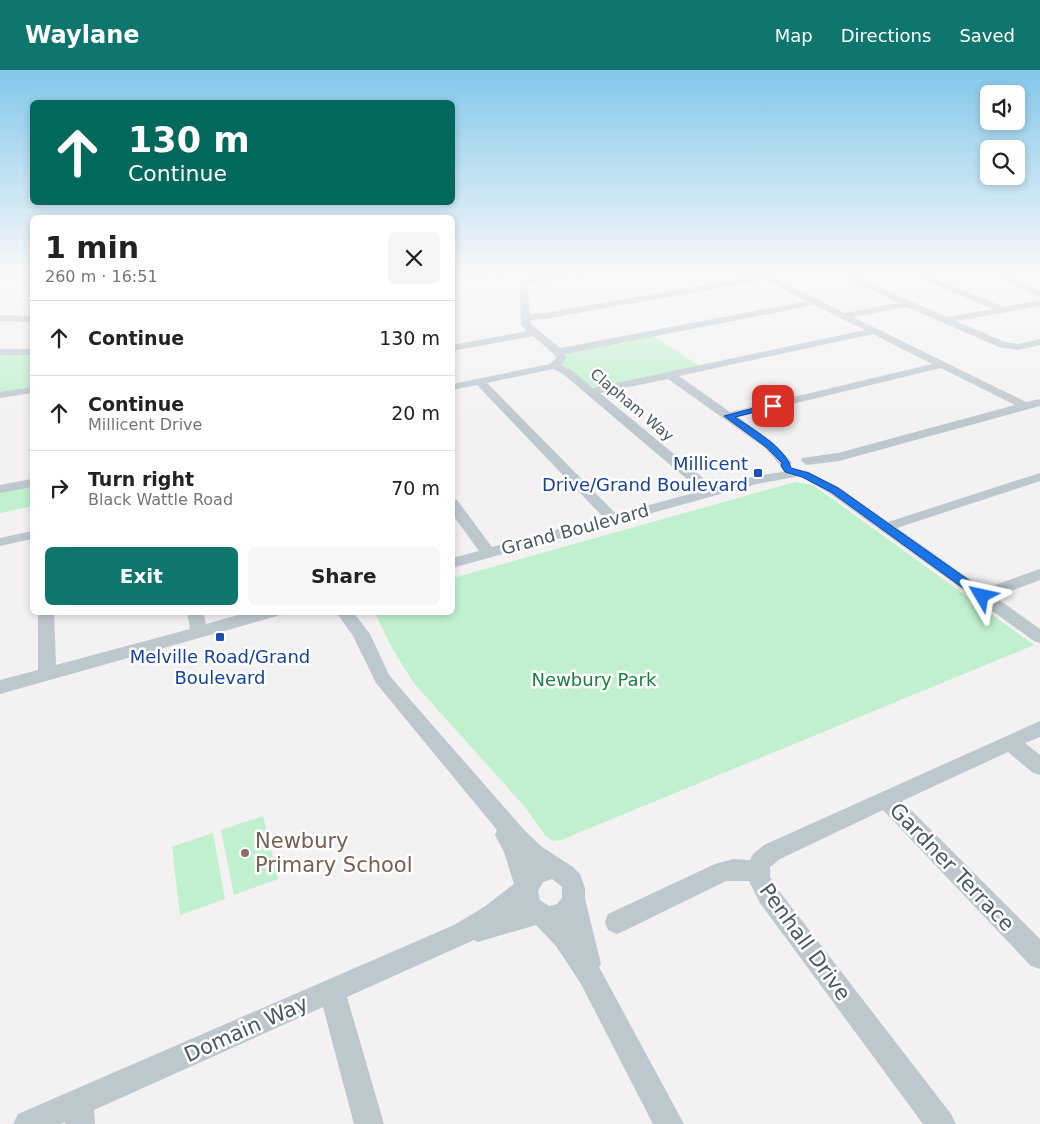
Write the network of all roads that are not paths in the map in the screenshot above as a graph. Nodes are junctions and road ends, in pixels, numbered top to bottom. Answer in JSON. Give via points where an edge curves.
{"nodes":[{"id":1,"x":525,"y":322,"type":"edge"},
{"id":2,"x":711,"y":322,"type":"edge"},
{"id":3,"x":856,"y":322,"type":"edge"},
{"id":4,"x":951,"y":322,"type":"edge"},
{"id":5,"x":875,"y":332,"type":"junction"},
{"id":6,"x":534,"y":333,"type":"junction"},
{"id":7,"x":1040,"y":342,"type":"edge"},
{"id":8,"x":455,"y":347,"type":"edge"},
{"id":9,"x":1010,"y":347,"type":"junction"},
{"id":10,"x":0,"y":352,"type":"edge"},
{"id":11,"x":30,"y":352,"type":"edge"},
{"id":12,"x":557,"y":352,"type":"junction"},
{"id":13,"x":1028,"y":357,"type":"dead end"},
{"id":14,"x":942,"y":365,"type":"junction"},
{"id":15,"x":554,"y":366,"type":"junction"},
{"id":16,"x":670,"y":375,"type":"junction"},
{"id":17,"x":480,"y":382,"type":"junction"},
{"id":18,"x":455,"y":386,"type":"edge"},
{"id":19,"x":30,"y":390,"type":"edge"},
{"id":20,"x":590,"y":392,"type":"junction"},
{"id":21,"x":0,"y":395,"type":"edge"},
{"id":22,"x":1040,"y":402,"type":"edge"},
{"id":23,"x":1025,"y":406,"type":"junction"},
{"id":24,"x":728,"y":416,"type":"junction"},
{"id":25,"x":801,"y":467,"type":"junction"},
{"id":26,"x":1040,"y":478,"type":"edge"},
{"id":27,"x":30,"y":482,"type":"edge"},
{"id":28,"x":0,"y":489,"type":"edge"},
{"id":29,"x":711,"y":492,"type":"junction"},
{"id":30,"x":455,"y":507,"type":"edge"},
{"id":31,"x":613,"y":519,"type":"junction"},
{"id":32,"x":886,"y":527,"type":"junction"},
{"id":33,"x":30,"y":534,"type":"edge"},
{"id":34,"x":0,"y":542,"type":"edge"},
{"id":35,"x":488,"y":553,"type":"junction"},
{"id":36,"x":455,"y":562,"type":"edge"},
{"id":37,"x":1040,"y":574,"type":"edge"},
{"id":38,"x":982,"y":596,"type":"junction"},
{"id":39,"x":46,"y":615,"type":"edge"},
{"id":40,"x":196,"y":615,"type":"edge"},
{"id":41,"x":260,"y":615,"type":"edge"},
{"id":42,"x":346,"y":615,"type":"edge"},
{"id":43,"x":361,"y":615,"type":"edge"},
{"id":44,"x":199,"y":632,"type":"junction"},
{"id":45,"x":361,"y":634,"type":"junction"},
{"id":46,"x":1040,"y":637,"type":"edge"},
{"id":47,"x":47,"y":674,"type":"junction"},
{"id":48,"x":0,"y":687,"type":"edge"},
{"id":49,"x":1040,"y":728,"type":"edge"},
{"id":50,"x":1010,"y":742,"type":"junction"},
{"id":51,"x":1040,"y":767,"type":"edge"},
{"id":52,"x":886,"y":799,"type":"junction"},
{"id":53,"x":494,"y":813,"type":"junction"},
{"id":54,"x":556,"y":870,"type":"junction"},
{"id":55,"x":758,"y":871,"type":"junction"},
{"id":56,"x":526,"y":887,"type":"junction"},
{"id":57,"x":574,"y":901,"type":"junction"},
{"id":58,"x":542,"y":914,"type":"junction"},
{"id":59,"x":617,"y":922,"type":"dead end"},
{"id":60,"x":464,"y":933,"type":"junction"},
{"id":61,"x":1040,"y":957,"type":"edge"},
{"id":62,"x":590,"y":975,"type":"junction"},
{"id":63,"x":332,"y":991,"type":"junction"},
{"id":64,"x":80,"y":1113,"type":"edge"},
{"id":65,"x":28,"y":1124,"type":"edge"},
{"id":66,"x":369,"y":1124,"type":"edge"},
{"id":67,"x":669,"y":1124,"type":"edge"},
{"id":68,"x":941,"y":1124,"type":"edge"}],
"edges":[{"from":1,"to":6,"type":"street"},
{"from":2,"to":12,"type":"street"},
{"from":3,"to":5,"type":"street"},
{"from":4,"to":9,"type":"street"},
{"from":5,"to":14,"type":"street"},
{"from":5,"to":16,"type":"street"},
{"from":6,"to":8,"type":"street"},
{"from":6,"to":12,"type":"street"},
{"from":7,"to":9,"type":"street"},
{"from":9,"to":13,"type":"street"},
{"from":10,"to":11,"type":"street"},
{"from":12,"to":15,"type":"street","via":[[561,358]]},
{"from":14,"to":23,"type":"street"},
{"from":14,"to":24,"type":"street"},
{"from":15,"to":17,"type":"street"},
{"from":15,"to":20,"type":"street","name":"Clapham Way","via":[[567,372]]},
{"from":16,"to":20,"type":"street"},
{"from":16,"to":24,"type":"street"},
{"from":17,"to":18,"type":"street"},
{"from":17,"to":31,"type":"street"},
{"from":19,"to":21,"type":"street"},
{"from":20,"to":29,"type":"street","name":"Clapham Way"},
{"from":22,"to":23,"type":"street","name":"Grand Boulevard"},
{"from":23,"to":25,"type":"street","name":"Grand Boulevard"},
{"from":24,"to":25,"type":"street"},
{"from":25,"to":29,"type":"street","name":"Grand Boulevard"},
{"from":25,"to":32,"type":"street"},
{"from":26,"to":32,"type":"street"},
{"from":27,"to":28,"type":"street"},
{"from":29,"to":31,"type":"street","name":"Grand Boulevard"},
{"from":30,"to":35,"type":"street"},
{"from":31,"to":35,"type":"street","name":"Grand Boulevard"},
{"from":32,"to":38,"type":"street"},
{"from":33,"to":34,"type":"street"},
{"from":35,"to":36,"type":"street","name":"Grand Boulevard"},
{"from":37,"to":38,"type":"street"},
{"from":38,"to":46,"type":"street"},
{"from":39,"to":47,"type":"street"},
{"from":40,"to":44,"type":"street"},
{"from":41,"to":44,"type":"street"},
{"from":42,"to":45,"type":"street"},
{"from":43,"to":45,"type":"street"},
{"from":44,"to":47,"type":"street"},
{"from":45,"to":53,"type":"street","via":[[389,688]]},
{"from":47,"to":48,"type":"street"},
{"from":49,"to":50,"type":"street","name":"Penhall Drive"},
{"from":50,"to":51,"type":"street"},
{"from":50,"to":52,"type":"street","name":"Penhall Drive"},
{"from":52,"to":55,"type":"street","name":"Penhall Drive","via":[[763,857]]},
{"from":52,"to":61,"type":"street","name":"Gardner Terrace"},
{"from":53,"to":54,"type":"street","via":[[526,847]]},
{"from":53,"to":56,"type":"street","via":[[514,849]]},
{"from":54,"to":56,"type":"street","via":[[540,871],[532,876]]},
{"from":54,"to":57,"type":"street","via":[[567,875],[572,882],[576,893]]},
{"from":55,"to":59,"type":"street","via":[[723,871]]},
{"from":55,"to":68,"type":"street","name":"Penhall Drive","via":[[759,880],[768,895]]},
{"from":56,"to":58,"type":"street","via":[[528,903]]},
{"from":56,"to":60,"type":"street","name":"Domain Way"},
{"from":57,"to":58,"type":"street","via":[[560,914]]},
{"from":57,"to":62,"type":"street"},
{"from":58,"to":60,"type":"street","name":"Domain Way"},
{"from":58,"to":62,"type":"street","via":[[569,943]]},
{"from":60,"to":63,"type":"street","name":"Domain Way"},
{"from":62,"to":67,"type":"street"},
{"from":63,"to":64,"type":"street","name":"Domain Way"},
{"from":63,"to":66,"type":"street"},
{"from":64,"to":65,"type":"street","name":"Domain Way"}]}
